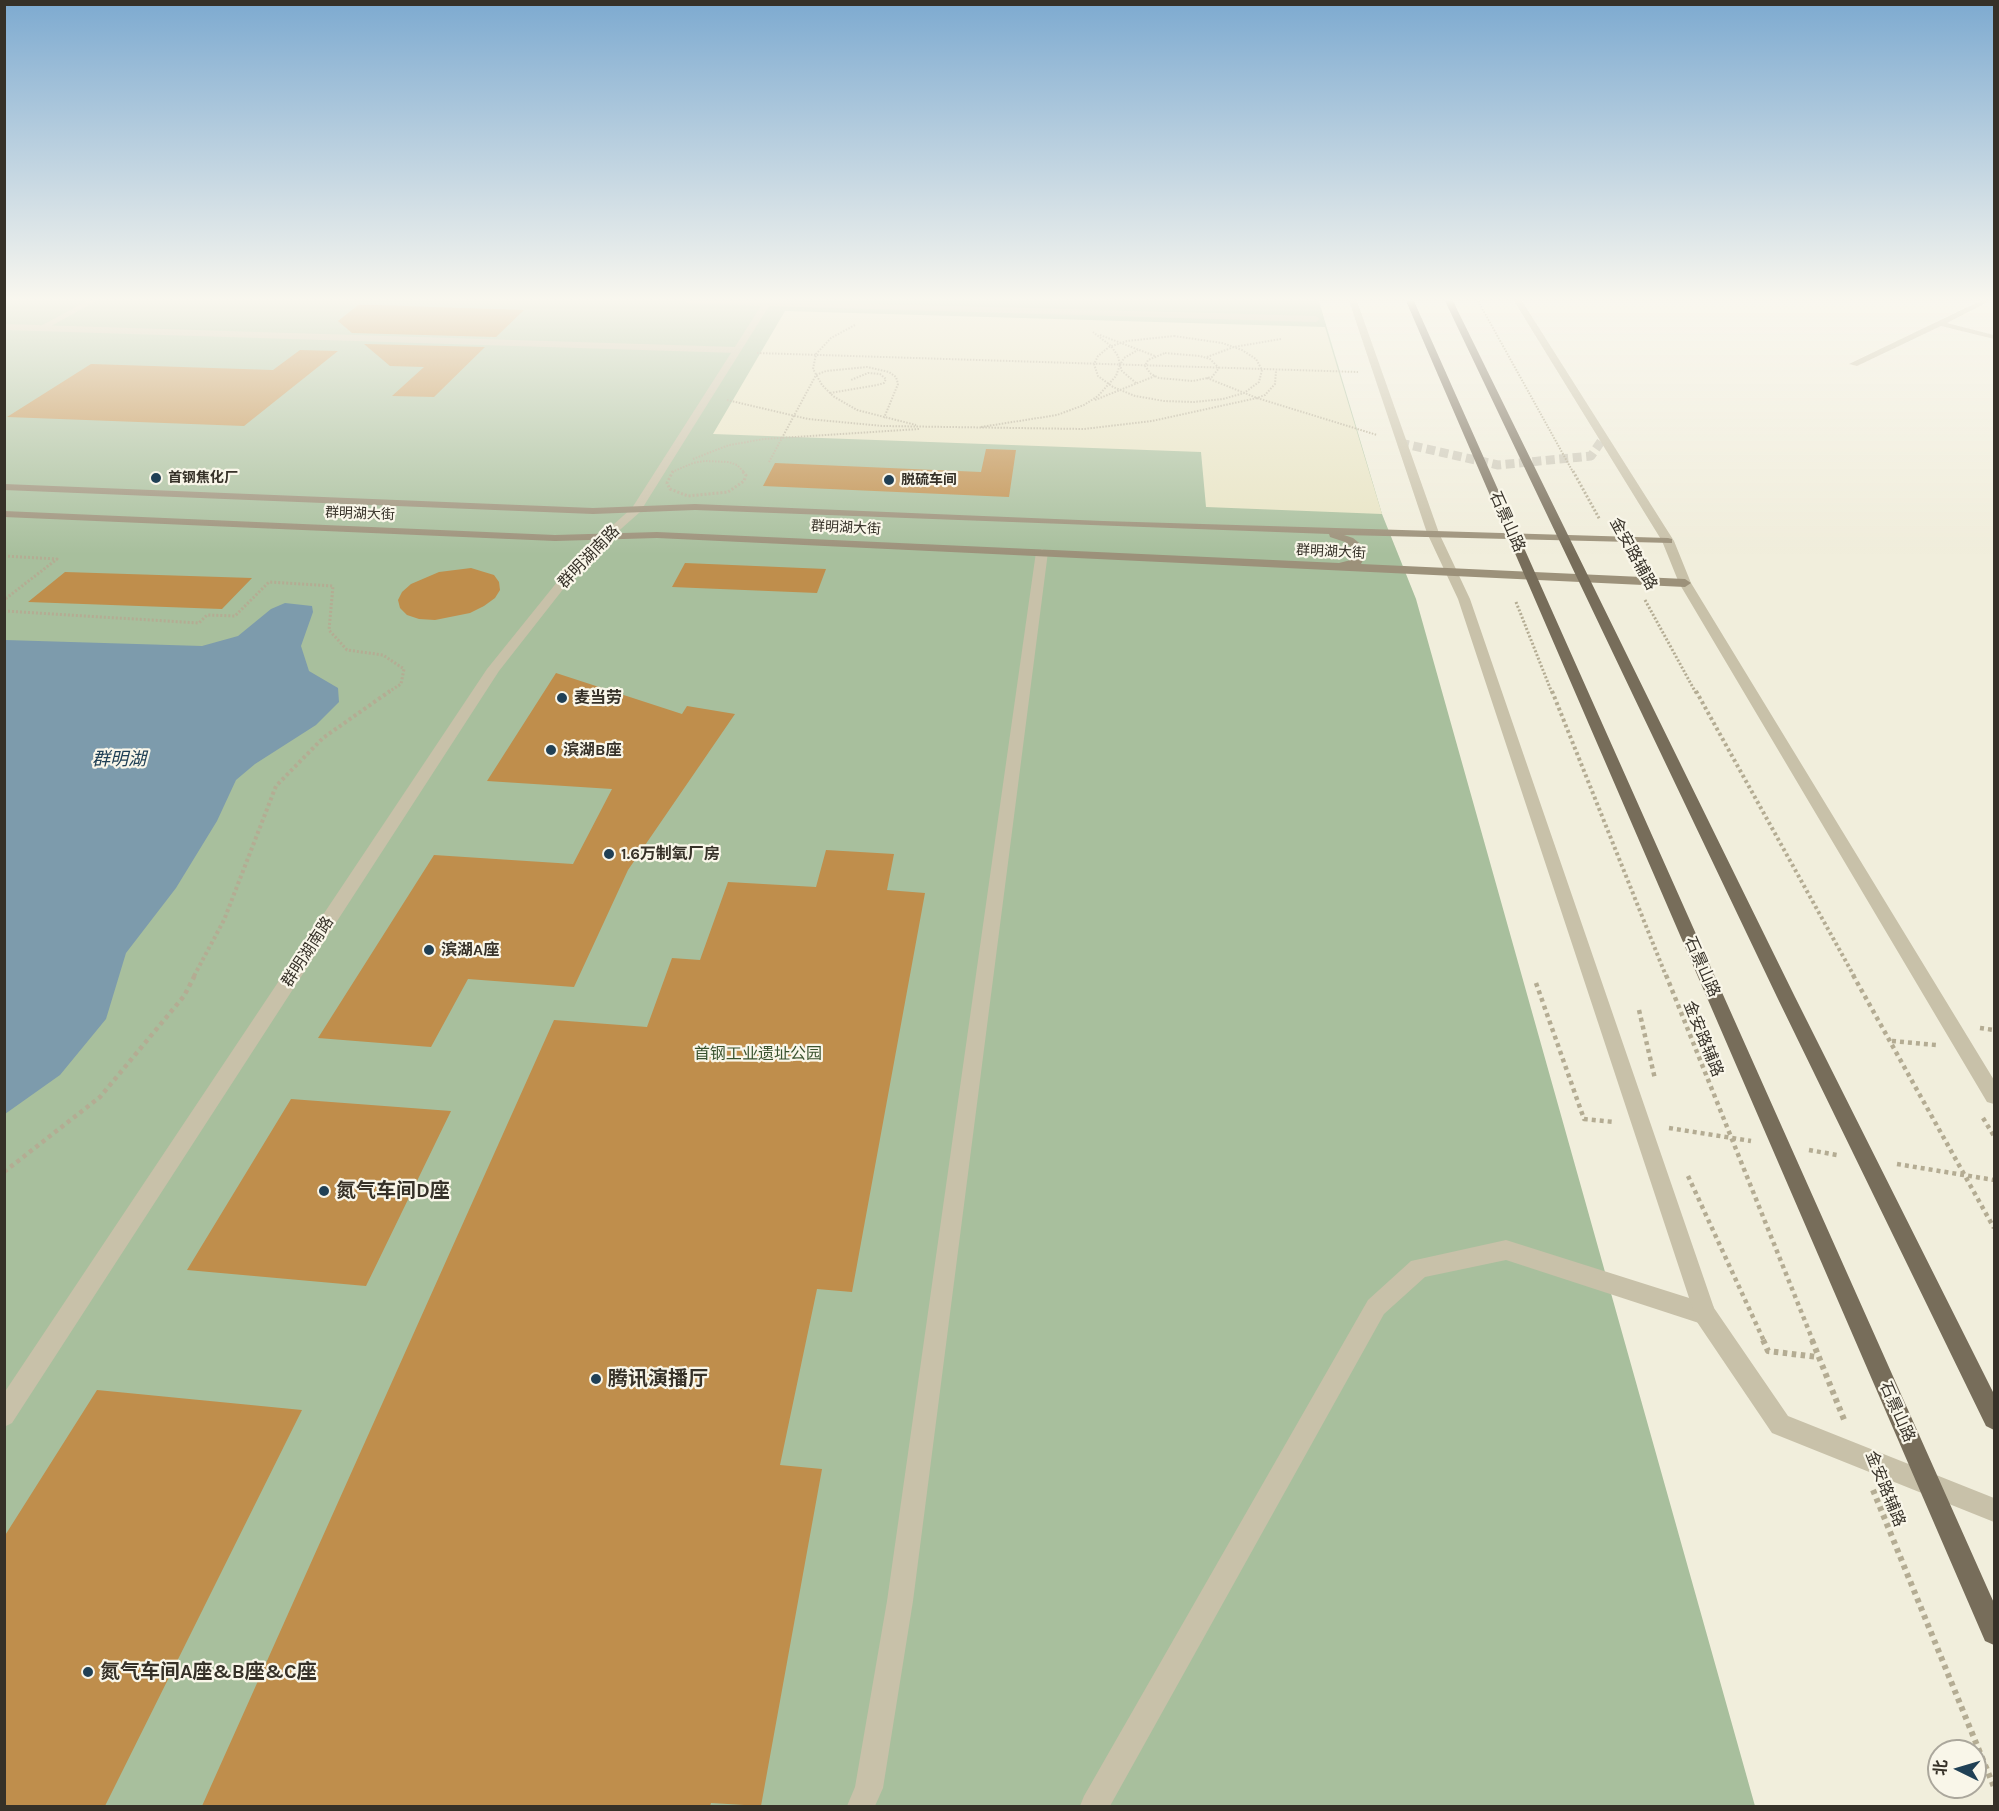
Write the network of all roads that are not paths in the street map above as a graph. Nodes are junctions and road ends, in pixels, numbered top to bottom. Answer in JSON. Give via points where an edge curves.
{"nodes":[{"id":1,"x":714,"y":386,"type":"edge"},
{"id":2,"x":1381,"y":386,"type":"edge"},
{"id":3,"x":1447,"y":386,"type":"edge"},
{"id":4,"x":1490,"y":386,"type":"edge"},
{"id":5,"x":1571,"y":386,"type":"edge"},
{"id":6,"x":4,"y":487,"type":"edge"},
{"id":7,"x":636,"y":510,"type":"junction"},
{"id":8,"x":4,"y":514,"type":"edge"},
{"id":9,"x":1320,"y":530,"type":"junction"},
{"id":10,"x":1433,"y":533,"type":"junction"},
{"id":11,"x":605,"y":536,"type":"junction"},
{"id":12,"x":1668,"y":541,"type":"junction"},
{"id":13,"x":1042,"y":552,"type":"junction"},
{"id":14,"x":1332,"y":568,"type":"junction"},
{"id":15,"x":1451,"y":572,"type":"junction"},
{"id":16,"x":1685,"y":583,"type":"junction"},
{"id":17,"x":1995,"y":1096,"type":"edge"},
{"id":18,"x":1705,"y":1314,"type":"junction"},
{"id":19,"x":4,"y":1415,"type":"edge"},
{"id":20,"x":1995,"y":1418,"type":"edge"},
{"id":21,"x":1995,"y":1509,"type":"edge"},
{"id":22,"x":1995,"y":1632,"type":"edge"},
{"id":23,"x":861,"y":1806,"type":"edge"},
{"id":24,"x":1094,"y":1806,"type":"edge"}],
"edges":[{"from":1,"to":7,"type":"street","name":"群明湖南路"},
{"from":2,"to":10,"type":"street"},
{"from":3,"to":22,"type":"main road","name":"石景山路"},
{"from":4,"to":20,"type":"main road"},
{"from":5,"to":12,"type":"street"},
{"from":6,"to":7,"type":"main road","name":"群明湖大街"},
{"from":7,"to":9,"type":"main road","name":"群明湖大街","via":[[695,507]]},
{"from":7,"to":11,"type":"street","name":"群明湖南路"},
{"from":8,"to":11,"type":"main road","name":"群明湖大街","via":[[555,538]]},
{"from":9,"to":10,"type":"main road","name":"群明湖大街"},
{"from":9,"to":14,"type":"main road","via":[[1349,540],[1362,550],[1356,562]]},
{"from":10,"to":12,"type":"main road","name":"群明湖大街"},
{"from":10,"to":15,"type":"street"},
{"from":11,"to":13,"type":"main road","name":"群明湖大街"},
{"from":11,"to":19,"type":"street","name":"群明湖南路","via":[[582,558],[494,669]]},
{"from":12,"to":16,"type":"street"},
{"from":13,"to":14,"type":"main road","name":"群明湖大街"},
{"from":13,"to":23,"type":"street","via":[[900,1601],[869,1788]]},
{"from":14,"to":15,"type":"main road","name":"群明湖大街"},
{"from":15,"to":16,"type":"main road","name":"群明湖大街"},
{"from":15,"to":18,"type":"street"},
{"from":16,"to":17,"type":"street"},
{"from":18,"to":21,"type":"street","via":[[1779,1425]]},
{"from":18,"to":24,"type":"street","via":[[1506,1250],[1419,1268],[1376,1307]]}]}
